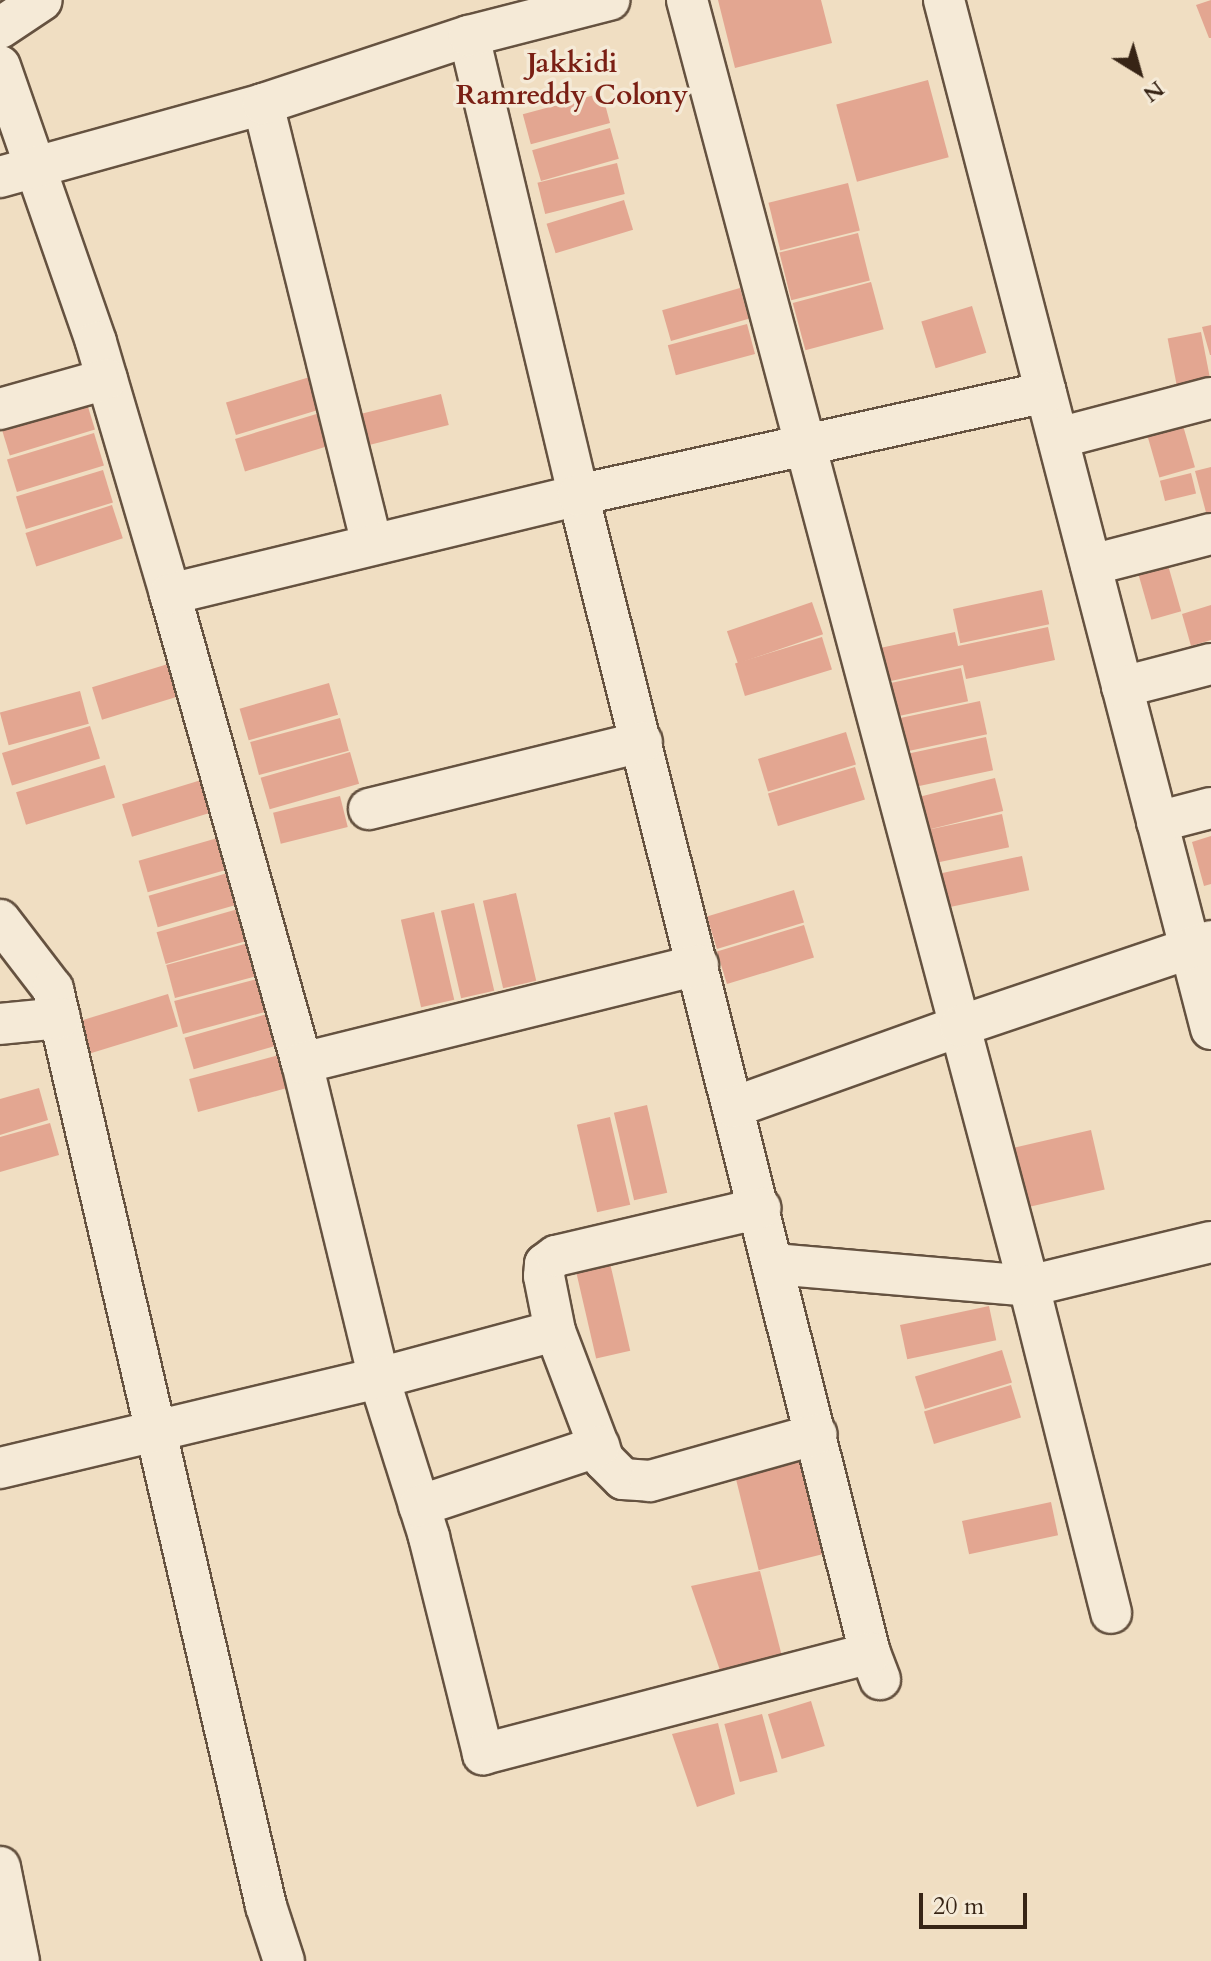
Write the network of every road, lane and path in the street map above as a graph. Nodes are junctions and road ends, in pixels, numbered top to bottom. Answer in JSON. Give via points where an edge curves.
{"nodes":[{"id":1,"x":42,"y":0,"type":"edge"},
{"id":2,"x":609,"y":0,"type":"edge"},
{"id":3,"x":687,"y":0,"type":"edge"},
{"id":4,"x":944,"y":0,"type":"edge"},
{"id":5,"x":0,"y":28,"type":"edge"},
{"id":6,"x":469,"y":36,"type":"junction"},
{"id":7,"x":0,"y":66,"type":"edge"},
{"id":8,"x":263,"y":104,"type":"junction"},
{"id":9,"x":16,"y":172,"type":"edge"},
{"id":10,"x":107,"y":379,"type":"junction"},
{"id":11,"x":1046,"y":392,"type":"junction"},
{"id":12,"x":1211,"y":398,"type":"edge"},
{"id":13,"x":0,"y":409,"type":"edge"},
{"id":14,"x":1058,"y":438,"type":"junction"},
{"id":15,"x":805,"y":446,"type":"junction"},
{"id":16,"x":578,"y":495,"type":"junction"},
{"id":17,"x":1211,"y":534,"type":"edge"},
{"id":18,"x":372,"y":543,"type":"junction"},
{"id":19,"x":1091,"y":565,"type":"junction"},
{"id":20,"x":170,"y":594,"type":"junction"},
{"id":21,"x":1211,"y":664,"type":"edge"},
{"id":22,"x":1122,"y":687,"type":"junction"},
{"id":23,"x":642,"y":742,"type":"junction"},
{"id":24,"x":1211,"y":808,"type":"edge"},
{"id":25,"x":369,"y":809,"type":"dead end"},
{"id":26,"x":1157,"y":822,"type":"junction"},
{"id":27,"x":0,"y":920,"type":"edge"},
{"id":28,"x":1200,"y":944,"type":"edge"},
{"id":29,"x":698,"y":965,"type":"junction"},
{"id":30,"x":60,"y":1018,"type":"junction"},
{"id":31,"x":0,"y":1024,"type":"edge"},
{"id":32,"x":960,"y":1026,"type":"junction"},
{"id":33,"x":1211,"y":1029,"type":"edge"},
{"id":34,"x":302,"y":1063,"type":"junction"},
{"id":35,"x":734,"y":1107,"type":"junction"},
{"id":36,"x":760,"y":1208,"type":"junction"},
{"id":37,"x":1209,"y":1246,"type":"edge"},
{"id":38,"x":774,"y":1264,"type":"junction"},
{"id":39,"x":1029,"y":1286,"type":"junction"},
{"id":40,"x":555,"y":1331,"type":"junction"},
{"id":41,"x":379,"y":1378,"type":"junction"},
{"id":42,"x":155,"y":1429,"type":"junction"},
{"id":43,"x":817,"y":1434,"type":"junction"},
{"id":44,"x":599,"y":1446,"type":"junction"},
{"id":45,"x":0,"y":1468,"type":"edge"},
{"id":46,"x":419,"y":1506,"type":"junction"},
{"id":47,"x":1111,"y":1613,"type":"dead end"},
{"id":48,"x":0,"y":1867,"type":"edge"},
{"id":49,"x":19,"y":1961,"type":"edge"},
{"id":50,"x":284,"y":1961,"type":"edge"}],
"edges":[{"from":1,"to":5,"type":"street"},
{"from":2,"to":6,"type":"street"},
{"from":3,"to":15,"type":"street"},
{"from":4,"to":11,"type":"street"},
{"from":6,"to":8,"type":"street"},
{"from":6,"to":16,"type":"street"},
{"from":7,"to":9,"type":"street"},
{"from":8,"to":9,"type":"street"},
{"from":8,"to":18,"type":"street"},
{"from":9,"to":10,"type":"street"},
{"from":10,"to":13,"type":"street"},
{"from":10,"to":20,"type":"street"},
{"from":11,"to":14,"type":"street"},
{"from":11,"to":15,"type":"street"},
{"from":12,"to":14,"type":"street"},
{"from":14,"to":19,"type":"street"},
{"from":15,"to":16,"type":"street"},
{"from":15,"to":32,"type":"street"},
{"from":16,"to":18,"type":"street"},
{"from":16,"to":23,"type":"street"},
{"from":17,"to":19,"type":"street"},
{"from":18,"to":20,"type":"street"},
{"from":19,"to":22,"type":"street"},
{"from":20,"to":34,"type":"street"},
{"from":21,"to":22,"type":"street"},
{"from":22,"to":26,"type":"street"},
{"from":23,"to":25,"type":"street"},
{"from":23,"to":29,"type":"street"},
{"from":24,"to":26,"type":"street"},
{"from":26,"to":28,"type":"street"},
{"from":27,"to":30,"type":"street","via":[[53,989]]},
{"from":28,"to":32,"type":"street"},
{"from":28,"to":33,"type":"street"},
{"from":29,"to":34,"type":"street"},
{"from":29,"to":35,"type":"street"},
{"from":30,"to":31,"type":"street"},
{"from":30,"to":42,"type":"street"},
{"from":32,"to":35,"type":"street"},
{"from":32,"to":39,"type":"street"},
{"from":34,"to":41,"type":"street"},
{"from":35,"to":36,"type":"street"},
{"from":36,"to":38,"type":"street"},
{"from":36,"to":40,"type":"street","via":[[556,1256],[545,1264],[544,1276]]},
{"from":37,"to":39,"type":"street"},
{"from":38,"to":39,"type":"street"},
{"from":38,"to":43,"type":"street"},
{"from":39,"to":47,"type":"street"},
{"from":40,"to":41,"type":"street"},
{"from":40,"to":44,"type":"street"},
{"from":41,"to":42,"type":"street"},
{"from":41,"to":46,"type":"street"},
{"from":42,"to":45,"type":"street"},
{"from":42,"to":50,"type":"street","via":[[266,1906]]},
{"from":43,"to":44,"type":"street","via":[[650,1481],[623,1479],[604,1460]]},
{"from":43,"to":46,"type":"street","via":[[875,1666],[483,1754]]},
{"from":44,"to":46,"type":"street"},
{"from":48,"to":49,"type":"street"}]}
